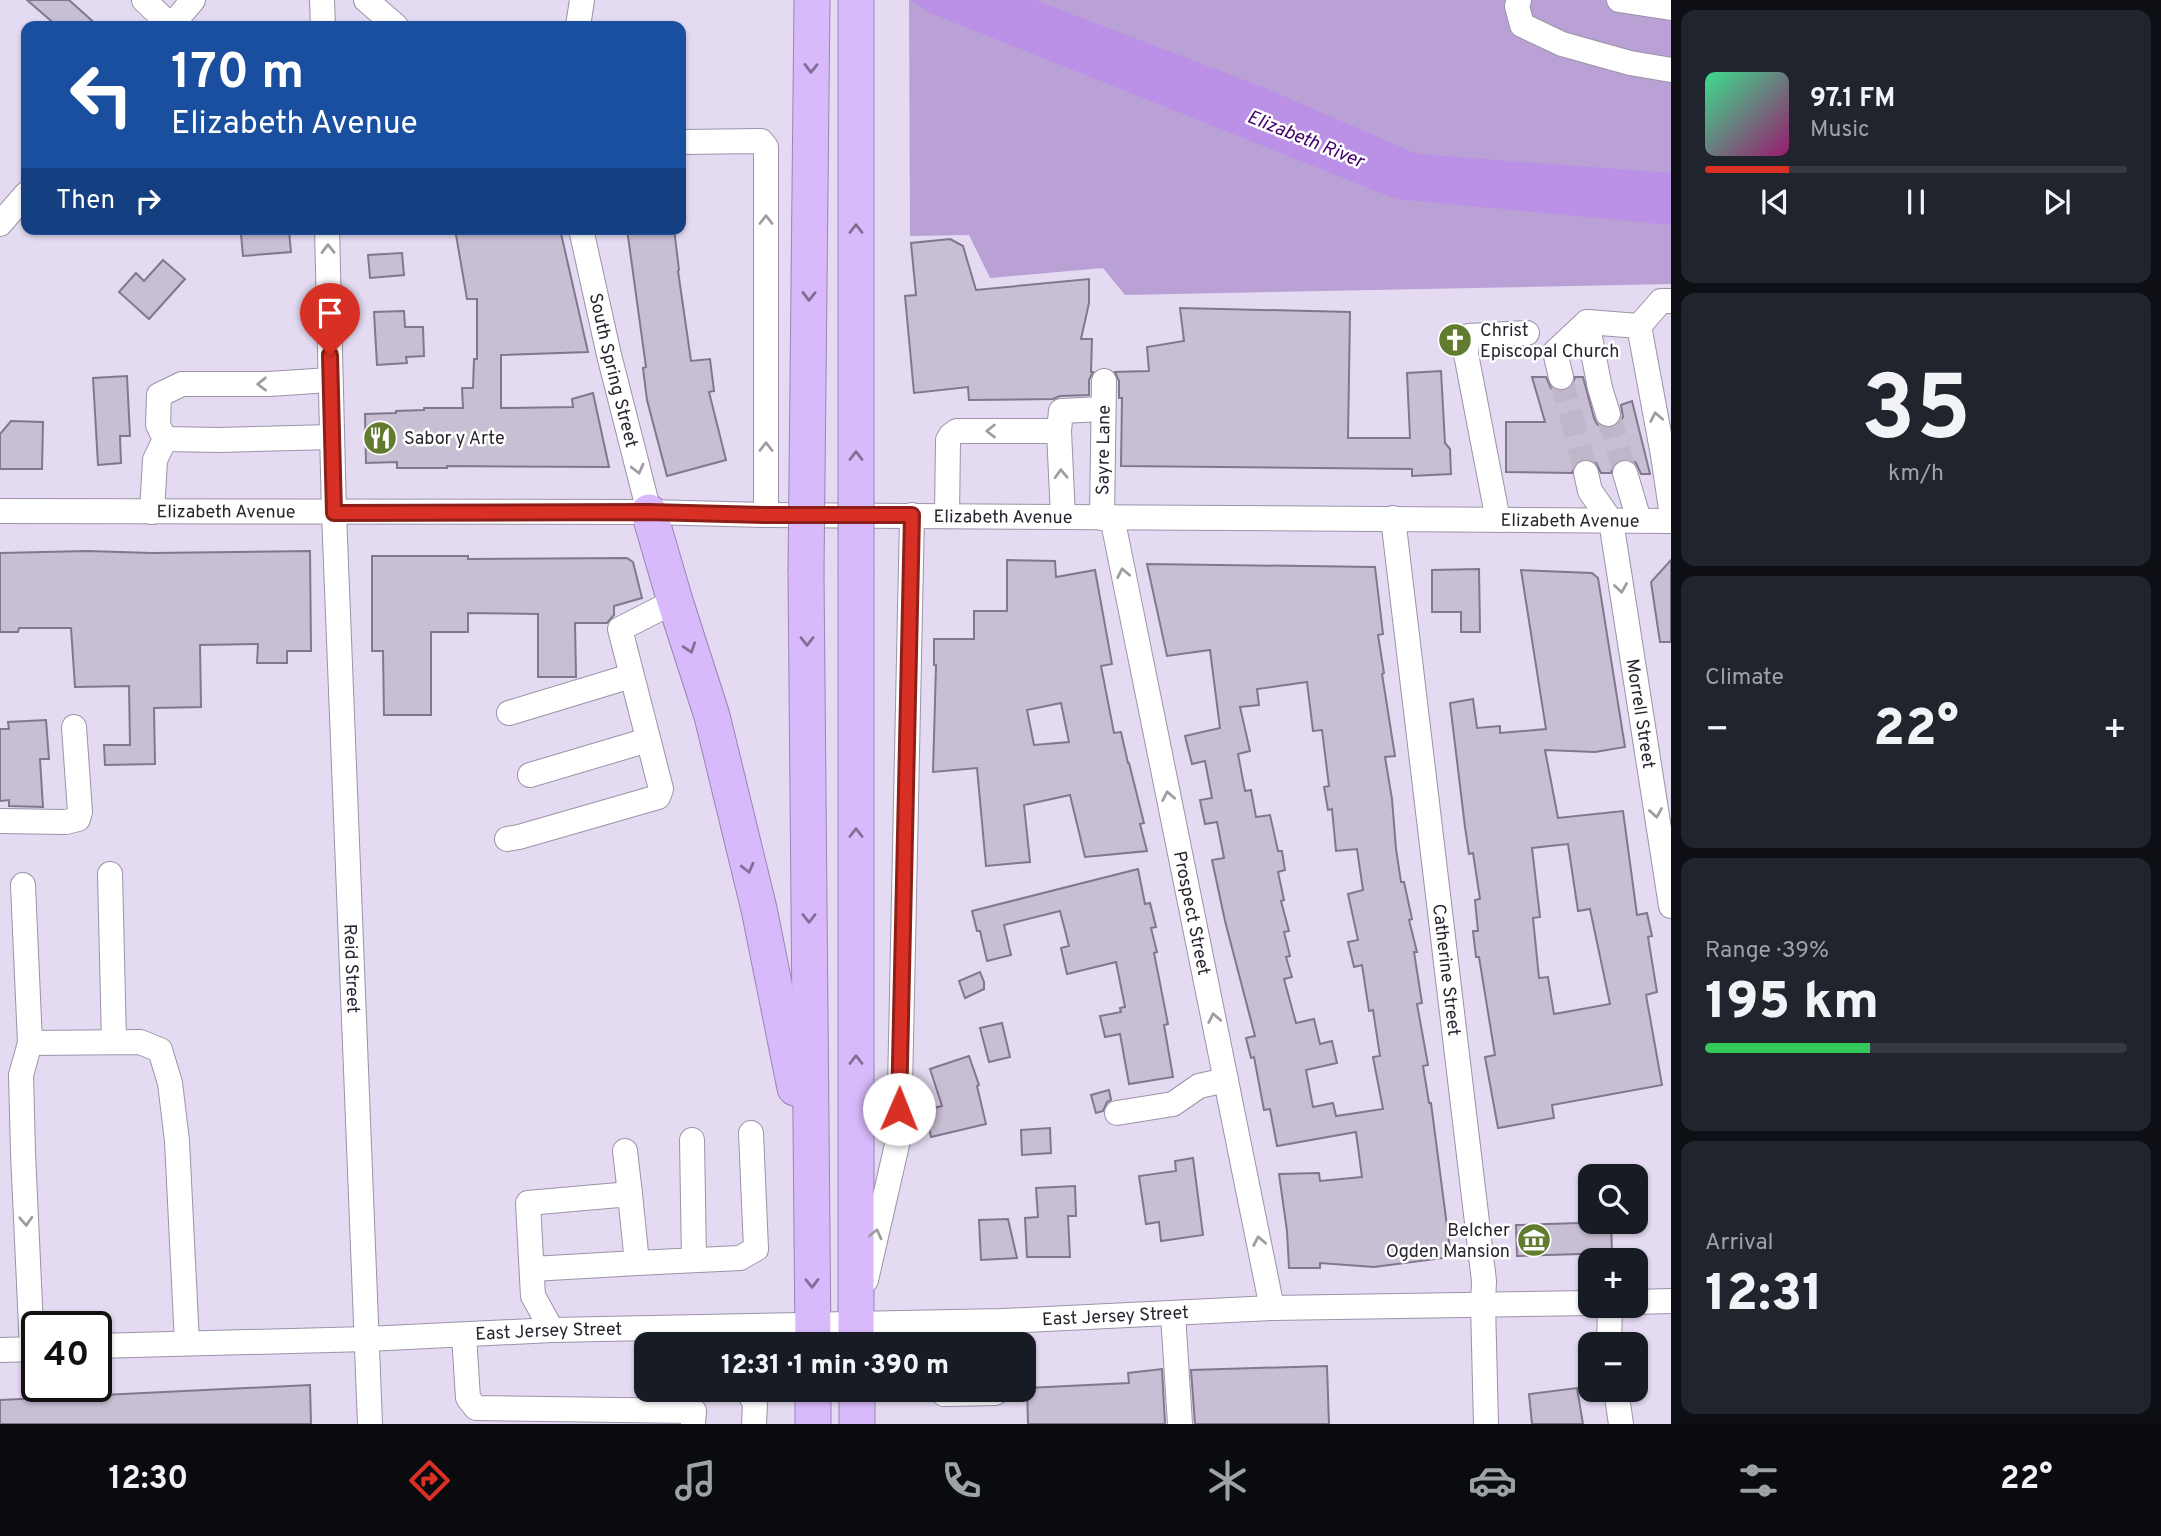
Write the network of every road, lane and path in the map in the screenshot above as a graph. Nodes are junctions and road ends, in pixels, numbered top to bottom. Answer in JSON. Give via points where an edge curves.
{"nodes":[{"id":1,"x":144,"y":0,"type":"edge"},
{"id":2,"x":193,"y":0,"type":"edge"},
{"id":3,"x":322,"y":0,"type":"edge"},
{"id":4,"x":366,"y":0,"type":"edge"},
{"id":5,"x":582,"y":0,"type":"edge"},
{"id":6,"x":812,"y":0,"type":"edge"},
{"id":7,"x":856,"y":0,"type":"edge"},
{"id":8,"x":1519,"y":0,"type":"edge"},
{"id":9,"x":1619,"y":0,"type":"edge"},
{"id":10,"x":1671,"y":8,"type":"edge"},
{"id":11,"x":166,"y":21,"type":"edge"},
{"id":12,"x":175,"y":21,"type":"edge"},
{"id":13,"x":323,"y":21,"type":"edge"},
{"id":14,"x":390,"y":21,"type":"edge"},
{"id":15,"x":579,"y":21,"type":"edge"},
{"id":16,"x":1671,"y":70,"type":"edge"},
{"id":17,"x":686,"y":142,"type":"edge"},
{"id":18,"x":21,"y":200,"type":"edge"},
{"id":19,"x":0,"y":224,"type":"edge"},
{"id":20,"x":327,"y":235,"type":"edge"},
{"id":21,"x":582,"y":235,"type":"edge"},
{"id":22,"x":1671,"y":301,"type":"edge"},
{"id":23,"x":1587,"y":322,"type":"junction"},
{"id":24,"x":1639,"y":326,"type":"junction"},
{"id":25,"x":1527,"y":333,"type":"dead end"},
{"id":26,"x":1562,"y":377,"type":"tunnel mouth"},
{"id":27,"x":330,"y":380,"type":"junction"},
{"id":28,"x":1104,"y":381,"type":"dead end"},
{"id":29,"x":1104,"y":409,"type":"junction"},
{"id":30,"x":1608,"y":414,"type":"tunnel mouth"},
{"id":31,"x":1059,"y":430,"type":"junction"},
{"id":32,"x":332,"y":436,"type":"junction"},
{"id":33,"x":165,"y":439,"type":"junction"},
{"id":34,"x":1586,"y":473,"type":"tunnel mouth"},
{"id":35,"x":1625,"y":473,"type":"tunnel mouth"},
{"id":36,"x":1671,"y":509,"type":"edge"},
{"id":37,"x":0,"y":511,"type":"edge"},
{"id":38,"x":152,"y":512,"type":"junction"},
{"id":39,"x":649,"y":512,"type":"junction"},
{"id":40,"x":334,"y":513,"type":"junction"},
{"id":41,"x":766,"y":515,"type":"junction"},
{"id":42,"x":912,"y":515,"type":"junction"},
{"id":43,"x":947,"y":516,"type":"junction"},
{"id":44,"x":1063,"y":517,"type":"junction"},
{"id":45,"x":1107,"y":517,"type":"junction"},
{"id":46,"x":1393,"y":517,"type":"junction"},
{"id":47,"x":1498,"y":520,"type":"junction"},
{"id":48,"x":1611,"y":520,"type":"junction"},
{"id":49,"x":1639,"y":520,"type":"junction"},
{"id":50,"x":1671,"y":521,"type":"edge"},
{"id":51,"x":675,"y":601,"type":"junction"},
{"id":52,"x":631,"y":676,"type":"junction"},
{"id":53,"x":509,"y":713,"type":"dead end"},
{"id":54,"x":74,"y":727,"type":"dead end"},
{"id":55,"x":648,"y":740,"type":"junction"},
{"id":56,"x":530,"y":775,"type":"dead end"},
{"id":57,"x":0,"y":821,"type":"edge"},
{"id":58,"x":507,"y":839,"type":"dead end"},
{"id":59,"x":110,"y":874,"type":"dead end"},
{"id":60,"x":23,"y":885,"type":"dead end"},
{"id":61,"x":1671,"y":905,"type":"edge"},
{"id":62,"x":114,"y":1042,"type":"junction"},
{"id":63,"x":30,"y":1043,"type":"junction"},
{"id":64,"x":1226,"y":1080,"type":"junction"},
{"id":65,"x":1117,"y":1113,"type":"dead end"},
{"id":66,"x":751,"y":1133,"type":"dead end"},
{"id":67,"x":692,"y":1140,"type":"dead end"},
{"id":68,"x":625,"y":1152,"type":"dead end"},
{"id":69,"x":811,"y":1165,"type":"junction"},
{"id":70,"x":630,"y":1194,"type":"junction"},
{"id":71,"x":694,"y":1260,"type":"junction"},
{"id":72,"x":637,"y":1263,"type":"junction"},
{"id":73,"x":532,"y":1269,"type":"junction"},
{"id":74,"x":1671,"y":1301,"type":"edge"},
{"id":75,"x":1648,"y":1302,"type":"edge"},
{"id":76,"x":1578,"y":1303,"type":"edge"},
{"id":77,"x":1483,"y":1304,"type":"junction"},
{"id":78,"x":1272,"y":1308,"type":"junction"},
{"id":79,"x":33,"y":1311,"type":"edge"},
{"id":80,"x":1173,"y":1314,"type":"junction"},
{"id":81,"x":552,"y":1330,"type":"junction"},
{"id":82,"x":656,"y":1332,"type":"edge"},
{"id":83,"x":813,"y":1332,"type":"edge"},
{"id":84,"x":856,"y":1332,"type":"edge"},
{"id":85,"x":856,"y":1332,"type":"edge"},
{"id":86,"x":1013,"y":1332,"type":"edge"},
{"id":87,"x":464,"y":1335,"type":"junction"},
{"id":88,"x":367,"y":1339,"type":"junction"},
{"id":89,"x":187,"y":1343,"type":"junction"},
{"id":90,"x":112,"y":1345,"type":"edge"},
{"id":91,"x":21,"y":1349,"type":"edge"},
{"id":92,"x":0,"y":1350,"type":"edge"},
{"id":93,"x":754,"y":1402,"type":"edge"},
{"id":94,"x":813,"y":1402,"type":"edge"},
{"id":95,"x":857,"y":1402,"type":"edge"},
{"id":96,"x":1618,"y":1402,"type":"edge"},
{"id":97,"x":696,"y":1408,"type":"edge"},
{"id":98,"x":370,"y":1424,"type":"edge"},
{"id":99,"x":754,"y":1424,"type":"edge"},
{"id":100,"x":813,"y":1424,"type":"edge"},
{"id":101,"x":857,"y":1424,"type":"edge"},
{"id":102,"x":1180,"y":1424,"type":"edge"},
{"id":103,"x":1486,"y":1424,"type":"edge"},
{"id":104,"x":1621,"y":1424,"type":"edge"}],
"edges":[{"from":1,"to":11,"type":"street"},
{"from":2,"to":12,"type":"street"},
{"from":3,"to":13,"type":"street"},
{"from":4,"to":14,"type":"street"},
{"from":5,"to":15,"type":"street"},
{"from":6,"to":69,"type":"highway","one_way":true,"bridge":true,"via":[[806,573]]},
{"from":84,"to":7,"type":"highway","one_way":true,"bridge":true},
{"from":8,"to":16,"type":"street","via":[[1522,25],[1562,44],[1630,64]]},
{"from":9,"to":10,"type":"street"},
{"from":41,"to":17,"type":"street","one_way":true,"via":[[766,147],[761,141]]},
{"from":18,"to":19,"type":"street"},
{"from":27,"to":20,"type":"street","name":"Reid Street","one_way":true},
{"from":21,"to":39,"type":"street","name":"South Spring Street","one_way":true},
{"from":22,"to":24,"type":"street","via":[[1661,300]]},
{"from":23,"to":24,"type":"street"},
{"from":23,"to":26,"type":"street","via":[[1555,352]]},
{"from":23,"to":30,"type":"street"},
{"from":36,"to":24,"type":"street","one_way":true},
{"from":25,"to":47,"type":"street","via":[[1468,336],[1466,355]]},
{"from":27,"to":32,"type":"street","name":"Reid Street"},
{"from":27,"to":33,"type":"street","one_way":true,"via":[[182,384],[159,395],[158,425]]},
{"from":28,"to":29,"type":"street","name":"Sayre Lane"},
{"from":29,"to":31,"type":"street","via":[[1062,411]]},
{"from":29,"to":45,"type":"street","name":"Sayre Lane"},
{"from":31,"to":43,"type":"street","one_way":true,"via":[[957,431],[951,435]]},
{"from":44,"to":31,"type":"street","one_way":true},
{"from":32,"to":33,"type":"street"},
{"from":32,"to":40,"type":"street","name":"Reid Street"},
{"from":33,"to":38,"type":"street","via":[[156,460]]},
{"from":34,"to":48,"type":"street","via":[[1590,491]]},
{"from":35,"to":49,"type":"street"},
{"from":37,"to":38,"type":"street","name":"Elizabeth Avenue"},
{"from":38,"to":40,"type":"street","name":"Elizabeth Avenue"},
{"from":39,"to":40,"type":"street","name":"Elizabeth Avenue"},
{"from":39,"to":41,"type":"street","name":"Elizabeth Avenue"},
{"from":39,"to":51,"type":"highway"},
{"from":40,"to":88,"type":"street","name":"Reid Street"},
{"from":41,"to":42,"type":"street","name":"Elizabeth Avenue"},
{"from":42,"to":43,"type":"street","name":"Elizabeth Avenue"},
{"from":85,"to":42,"type":"street","one_way":true,"via":[[899,1136]]},
{"from":43,"to":44,"type":"street","name":"Elizabeth Avenue"},
{"from":44,"to":45,"type":"street","name":"Elizabeth Avenue"},
{"from":45,"to":46,"type":"street","name":"Elizabeth Avenue"},
{"from":64,"to":45,"type":"street","name":"Prospect Street","one_way":true},
{"from":46,"to":47,"type":"street","name":"Elizabeth Avenue"},
{"from":46,"to":77,"type":"street","name":"Catherine Street"},
{"from":47,"to":48,"type":"street","name":"Elizabeth Avenue"},
{"from":48,"to":49,"type":"street","name":"Elizabeth Avenue"},
{"from":48,"to":61,"type":"street","name":"Morrell Street","one_way":true},
{"from":49,"to":50,"type":"street","name":"Elizabeth Avenue"},
{"from":51,"to":52,"type":"street","via":[[620,629]]},
{"from":51,"to":69,"type":"highway","one_way":true,"via":[[712,716],[759,909]]},
{"from":52,"to":53,"type":"street"},
{"from":52,"to":55,"type":"street"},
{"from":54,"to":57,"type":"street","via":[[78,819]]},
{"from":55,"to":56,"type":"street"},
{"from":55,"to":58,"type":"street","via":[[661,789],[658,797]]},
{"from":59,"to":62,"type":"street"},
{"from":60,"to":63,"type":"street"},
{"from":62,"to":63,"type":"street"},
{"from":62,"to":89,"type":"street","via":[[140,1042],[160,1049],[170,1083]]},
{"from":63,"to":79,"type":"street","one_way":true,"via":[[21,1075]]},
{"from":64,"to":65,"type":"street","via":[[1199,1086],[1173,1104]]},
{"from":78,"to":64,"type":"street","name":"Prospect Street","one_way":true},
{"from":66,"to":71,"type":"street","via":[[756,1249],[740,1258]]},
{"from":67,"to":71,"type":"street"},
{"from":68,"to":70,"type":"street"},
{"from":69,"to":83,"type":"highway","one_way":true},
{"from":70,"to":72,"type":"street"},
{"from":70,"to":73,"type":"street","via":[[528,1203]]},
{"from":71,"to":72,"type":"street"},
{"from":72,"to":73,"type":"street"},
{"from":73,"to":81,"type":"street","via":[[533,1296]]},
{"from":74,"to":75,"type":"street"},
{"from":76,"to":77,"type":"street","name":"East Jersey Street"},
{"from":77,"to":78,"type":"street","name":"East Jersey Street"},
{"from":77,"to":103,"type":"street","name":"Catherine Street"},
{"from":78,"to":80,"type":"street","name":"East Jersey Street"},
{"from":80,"to":86,"type":"street","name":"East Jersey Street"},
{"from":80,"to":102,"type":"street"},
{"from":81,"to":82,"type":"street","name":"East Jersey Street"},
{"from":81,"to":87,"type":"street","name":"East Jersey Street"},
{"from":87,"to":88,"type":"street","name":"East Jersey Street"},
{"from":87,"to":97,"type":"street","via":[[468,1398],[476,1408]]},
{"from":88,"to":89,"type":"street","name":"East Jersey Street"},
{"from":88,"to":98,"type":"street","name":"Reid Street"},
{"from":89,"to":90,"type":"street","name":"East Jersey Street"},
{"from":91,"to":92,"type":"street"},
{"from":93,"to":99,"type":"street"},
{"from":94,"to":100,"type":"highway"},
{"from":95,"to":101,"type":"highway"},
{"from":96,"to":104,"type":"street"}]}
